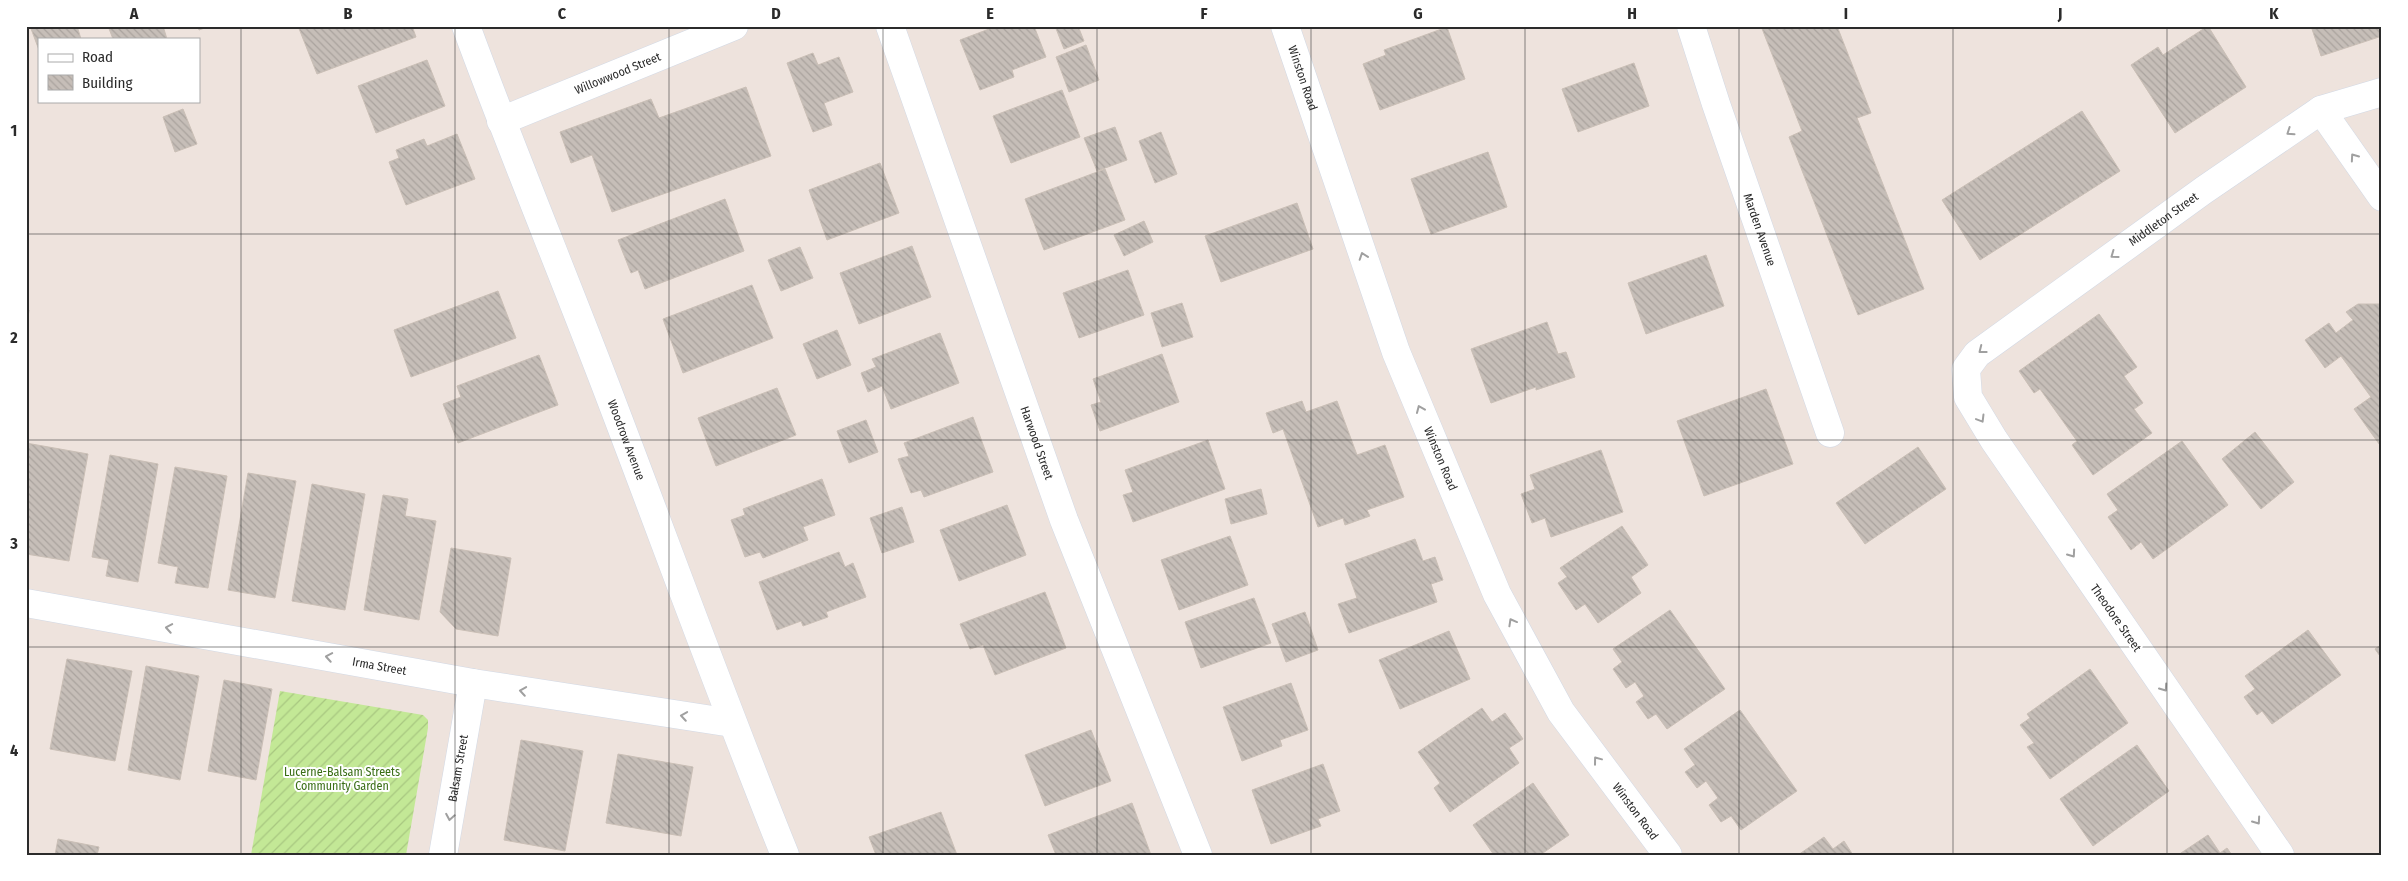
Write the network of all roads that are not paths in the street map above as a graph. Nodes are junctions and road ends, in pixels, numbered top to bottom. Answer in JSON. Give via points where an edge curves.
{"nodes":[{"id":1,"x":466,"y":26,"type":"edge"},
{"id":2,"x":734,"y":26,"type":"edge"},
{"id":3,"x":890,"y":26,"type":"edge"},
{"id":4,"x":1286,"y":26,"type":"edge"},
{"id":5,"x":1691,"y":26,"type":"edge"},
{"id":6,"x":2382,"y":92,"type":"edge"},
{"id":7,"x":2322,"y":110,"type":"junction"},
{"id":8,"x":501,"y":121,"type":"junction"},
{"id":9,"x":2382,"y":197,"type":"edge"},
{"id":10,"x":1967,"y":374,"type":"joint"},
{"id":11,"x":1830,"y":433,"type":"dead end"},
{"id":12,"x":28,"y":611,"type":"edge"},
{"id":13,"x":473,"y":683,"type":"junction"},
{"id":14,"x":732,"y":723,"type":"junction"},
{"id":15,"x":443,"y":855,"type":"edge"},
{"id":16,"x":785,"y":855,"type":"edge"},
{"id":17,"x":1198,"y":855,"type":"edge"},
{"id":18,"x":1668,"y":855,"type":"edge"},
{"id":19,"x":2280,"y":855,"type":"edge"}],
"edges":[{"from":1,"to":8,"type":"street","name":"Woodrow Avenue"},
{"from":2,"to":8,"type":"street","name":"Willowwood Street"},
{"from":3,"to":17,"type":"street","name":"Harwood Street","via":[[1064,520]]},
{"from":18,"to":4,"type":"street","name":"Winston Road","one_way":true,"via":[[1561,712],[1497,594],[1396,352]]},
{"from":5,"to":11,"type":"street","name":"Marden Avenue"},
{"from":6,"to":7,"type":"street","name":"Middleton Street"},
{"from":9,"to":7,"type":"street","one_way":true},
{"from":7,"to":10,"type":"street","name":"Middleton Street","one_way":true,"via":[[2204,190],[1977,354],[1966,368]]},
{"from":8,"to":14,"type":"street","name":"Woodrow Avenue","via":[[604,382]]},
{"from":10,"to":19,"type":"street","name":"Theodore Street","one_way":true,"via":[[1968,397],[1994,440]]},
{"from":13,"to":12,"type":"street","name":"Irma Street","one_way":true},
{"from":14,"to":13,"type":"street","name":"Irma Street","one_way":true},
{"from":13,"to":15,"type":"street","name":"Balsam Street","one_way":true},
{"from":14,"to":16,"type":"street","name":"Woodrow Avenue"}]}
